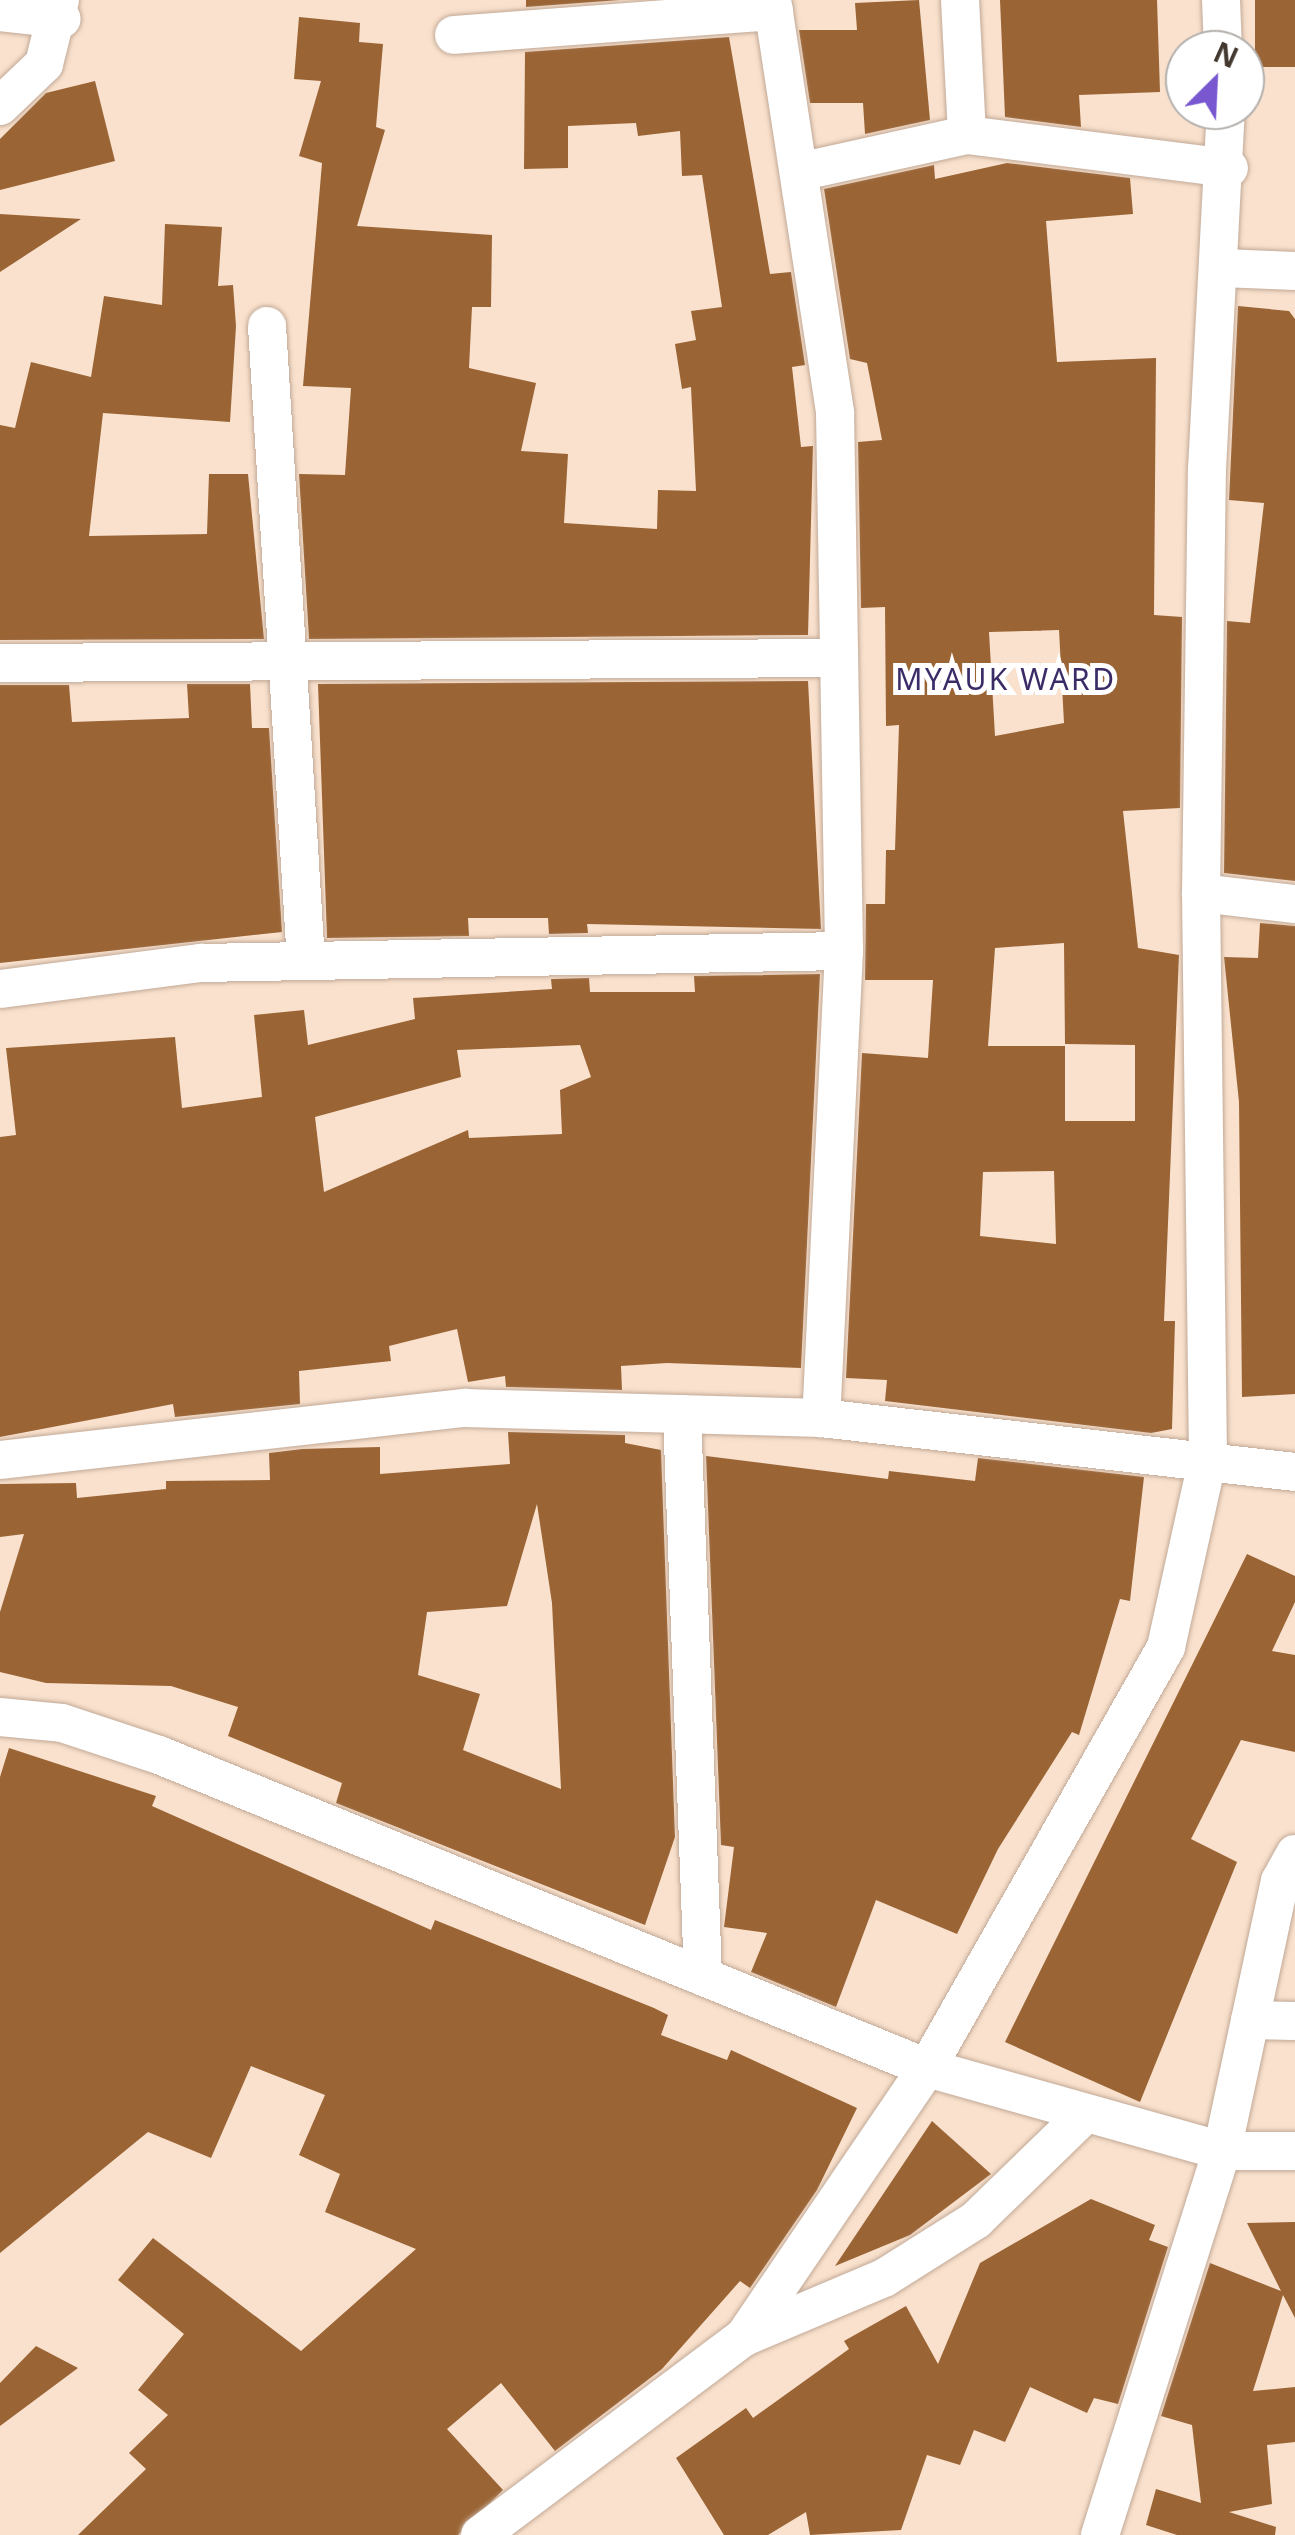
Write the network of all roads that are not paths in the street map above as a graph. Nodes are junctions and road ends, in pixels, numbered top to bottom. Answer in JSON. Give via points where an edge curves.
{"nodes":[{"id":1,"x":960,"y":0,"type":"edge"},
{"id":2,"x":1221,"y":0,"type":"edge"},
{"id":3,"x":773,"y":5,"type":"edge"},
{"id":4,"x":61,"y":10,"type":"edge"},
{"id":5,"x":0,"y":12,"type":"edge"},
{"id":6,"x":1223,"y":30,"type":"edge"},
{"id":7,"x":454,"y":35,"type":"dead end"},
{"id":8,"x":0,"y":106,"type":"edge"},
{"id":9,"x":1227,"y":130,"type":"edge"},
{"id":10,"x":967,"y":135,"type":"junction"},
{"id":11,"x":1229,"y":168,"type":"junction"},
{"id":12,"x":803,"y":171,"type":"junction"},
{"id":13,"x":1222,"y":268,"type":"junction"},
{"id":14,"x":1295,"y":271,"type":"edge"},
{"id":15,"x":267,"y":326,"type":"dead end"},
{"id":16,"x":839,"y":658,"type":"junction"},
{"id":17,"x":0,"y":663,"type":"edge"},
{"id":18,"x":283,"y":667,"type":"junction"},
{"id":19,"x":1200,"y":893,"type":"junction"},
{"id":20,"x":1295,"y":904,"type":"edge"},
{"id":21,"x":844,"y":951,"type":"junction"},
{"id":22,"x":306,"y":961,"type":"junction"},
{"id":23,"x":0,"y":990,"type":"edge"},
{"id":24,"x":682,"y":1414,"type":"junction"},
{"id":25,"x":821,"y":1418,"type":"junction"},
{"id":26,"x":1208,"y":1456,"type":"junction"},
{"id":27,"x":0,"y":1460,"type":"edge"},
{"id":28,"x":1295,"y":1472,"type":"edge"},
{"id":29,"x":0,"y":1717,"type":"edge"},
{"id":30,"x":1295,"y":1854,"type":"edge"},
{"id":31,"x":703,"y":1977,"type":"junction"},
{"id":32,"x":1250,"y":2020,"type":"junction"},
{"id":33,"x":1295,"y":2021,"type":"edge"},
{"id":34,"x":927,"y":2068,"type":"junction"},
{"id":35,"x":1086,"y":2113,"type":"junction"},
{"id":36,"x":1222,"y":2151,"type":"junction"},
{"id":37,"x":1295,"y":2151,"type":"edge"},
{"id":38,"x":744,"y":2337,"type":"junction"},
{"id":39,"x":480,"y":2535,"type":"edge"},
{"id":40,"x":1100,"y":2535,"type":"edge"}],
"edges":[{"from":1,"to":10,"type":"street"},
{"from":2,"to":6,"type":"street"},
{"from":3,"to":7,"type":"street"},
{"from":3,"to":12,"type":"street"},
{"from":4,"to":5,"type":"street"},
{"from":4,"to":8,"type":"street","via":[[44,64]]},
{"from":9,"to":11,"type":"street"},
{"from":10,"to":11,"type":"street"},
{"from":10,"to":12,"type":"street"},
{"from":11,"to":13,"type":"street"},
{"from":12,"to":16,"type":"street","via":[[835,412]]},
{"from":13,"to":14,"type":"street"},
{"from":13,"to":19,"type":"street","via":[[1207,469]]},
{"from":15,"to":18,"type":"street"},
{"from":16,"to":18,"type":"street"},
{"from":16,"to":21,"type":"street"},
{"from":17,"to":18,"type":"street"},
{"from":18,"to":22,"type":"street"},
{"from":19,"to":20,"type":"street"},
{"from":19,"to":26,"type":"street"},
{"from":21,"to":22,"type":"street"},
{"from":21,"to":25,"type":"street"},
{"from":22,"to":23,"type":"street","via":[[201,963]]},
{"from":24,"to":25,"type":"street"},
{"from":24,"to":27,"type":"street","via":[[464,1408]]},
{"from":24,"to":31,"type":"street"},
{"from":25,"to":26,"type":"street"},
{"from":26,"to":28,"type":"street"},
{"from":26,"to":34,"type":"street","via":[[1166,1647]]},
{"from":29,"to":31,"type":"street","via":[[62,1723],[160,1755]]},
{"from":30,"to":32,"type":"street"},
{"from":31,"to":34,"type":"street"},
{"from":32,"to":33,"type":"street"},
{"from":32,"to":36,"type":"street"},
{"from":34,"to":35,"type":"street"},
{"from":34,"to":38,"type":"street"},
{"from":35,"to":36,"type":"street"},
{"from":35,"to":38,"type":"street","via":[[976,2220],[884,2278]]},
{"from":36,"to":37,"type":"street"},
{"from":36,"to":40,"type":"street"},
{"from":38,"to":39,"type":"street"}]}
